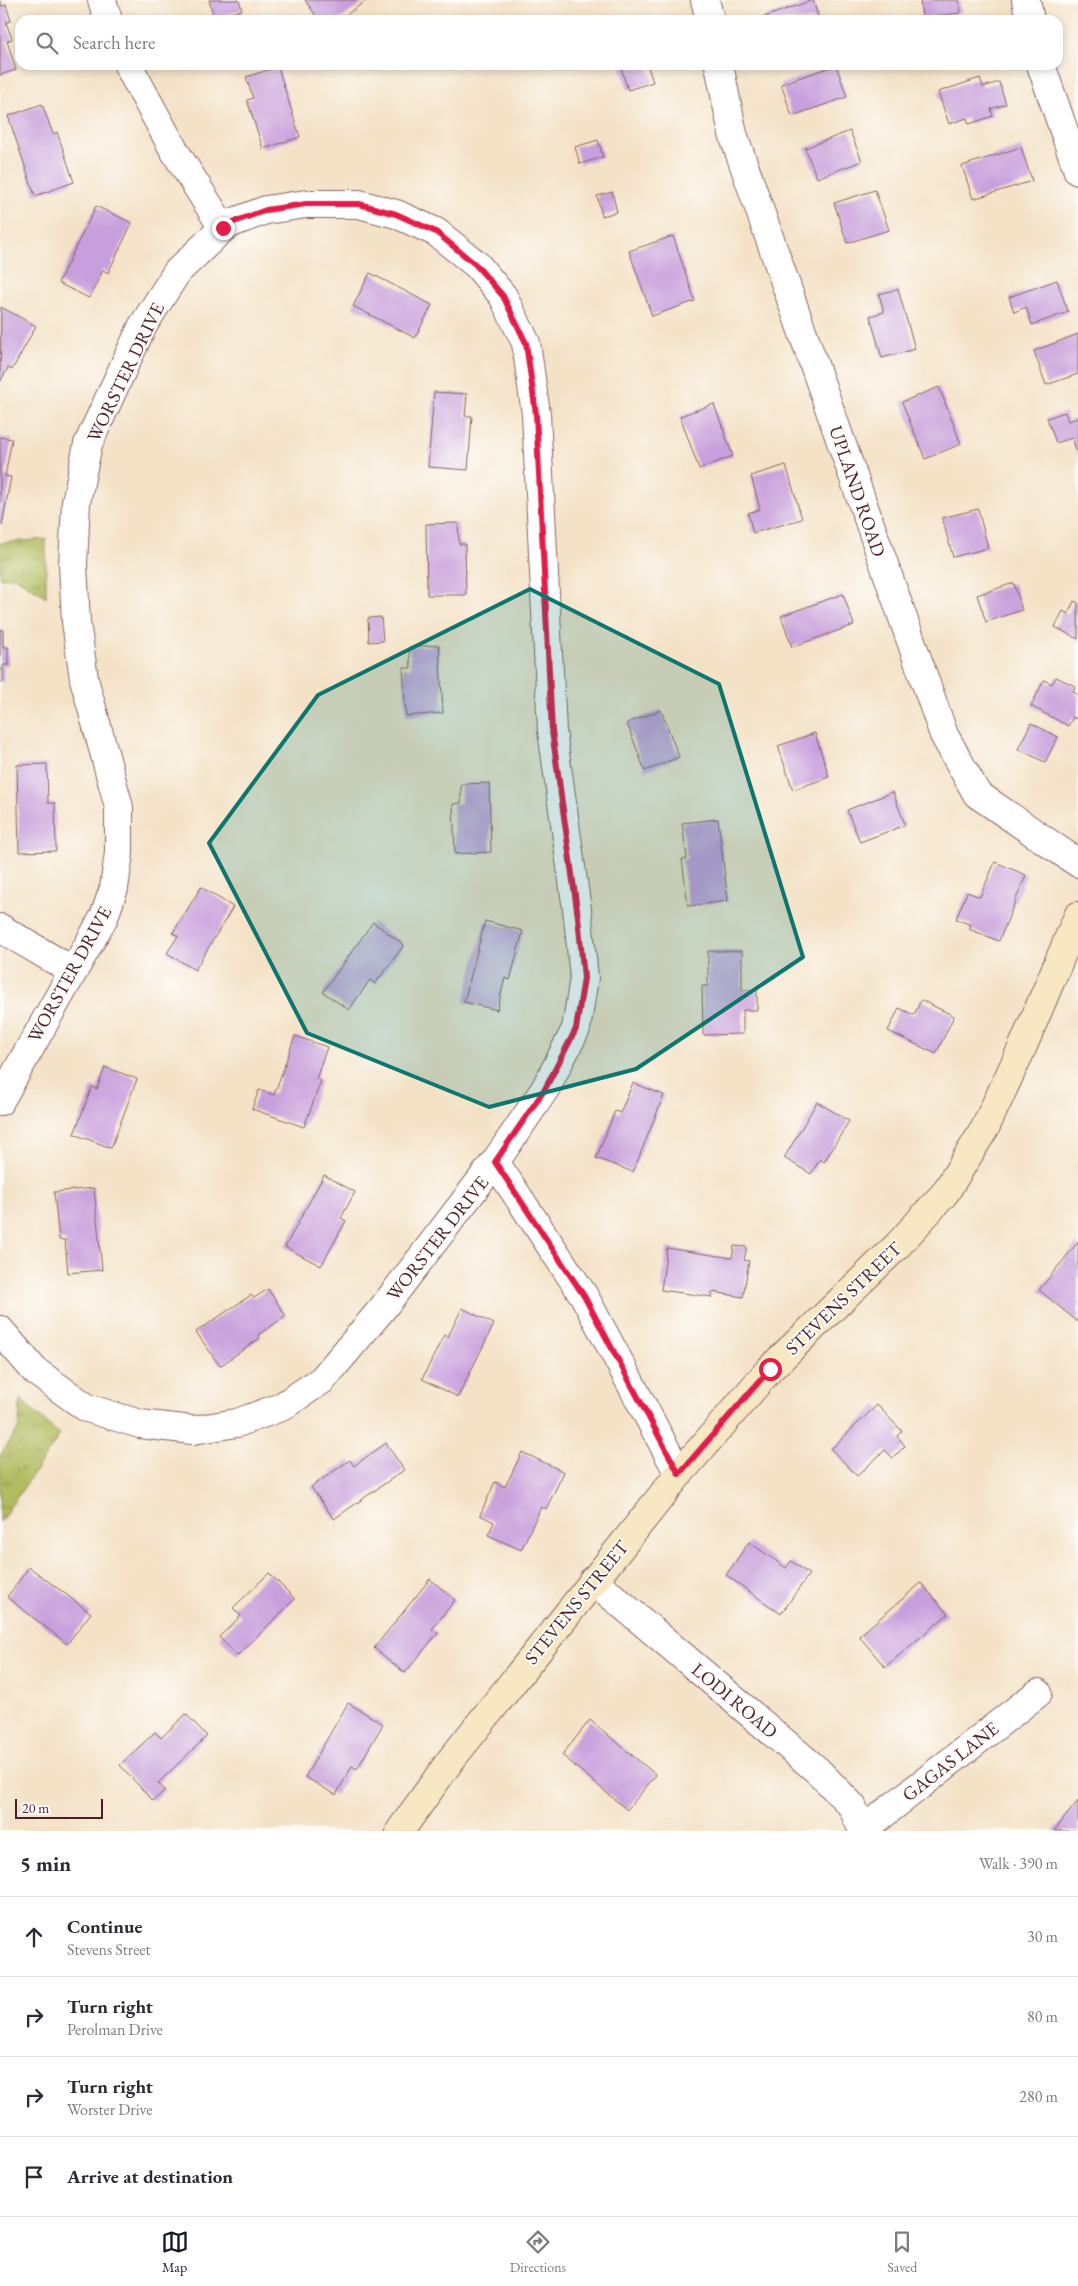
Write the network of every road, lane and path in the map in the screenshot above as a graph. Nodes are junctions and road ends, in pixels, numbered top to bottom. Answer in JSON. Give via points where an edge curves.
{"nodes":[{"id":1,"x":102,"y":0,"type":"edge"},
{"id":2,"x":706,"y":0,"type":"edge"},
{"id":3,"x":1026,"y":0,"type":"edge"},
{"id":4,"x":106,"y":15,"type":"edge"},
{"id":5,"x":709,"y":15,"type":"edge"},
{"id":6,"x":1029,"y":15,"type":"edge"},
{"id":7,"x":131,"y":70,"type":"edge"},
{"id":8,"x":720,"y":70,"type":"edge"},
{"id":9,"x":1043,"y":70,"type":"edge"},
{"id":10,"x":1078,"y":170,"type":"edge"},
{"id":11,"x":223,"y":228,"type":"junction"},
{"id":12,"x":1078,"y":863,"type":"edge"},
{"id":13,"x":1078,"y":916,"type":"edge"},
{"id":14,"x":0,"y":928,"type":"edge"},
{"id":15,"x":73,"y":971,"type":"junction"},
{"id":16,"x":0,"y":1102,"type":"edge"},
{"id":17,"x":495,"y":1162,"type":"junction"},
{"id":18,"x":0,"y":1330,"type":"edge"},
{"id":19,"x":679,"y":1474,"type":"junction"},
{"id":20,"x":593,"y":1580,"type":"junction"},
{"id":21,"x":1038,"y":1692,"type":"dead end"},
{"id":22,"x":400,"y":1831,"type":"edge"},
{"id":23,"x":863,"y":1831,"type":"edge"}],
"edges":[{"from":1,"to":4,"type":"street"},
{"from":2,"to":5,"type":"street"},
{"from":3,"to":6,"type":"street"},
{"from":7,"to":11,"type":"street","via":[[174,150]]},
{"from":8,"to":12,"type":"street","name":"UPLAND ROAD","via":[[733,134],[944,735],[977,794]]},
{"from":9,"to":10,"type":"street"},
{"from":11,"to":15,"type":"street","name":"WORSTER DRIVE","via":[[176,272],[142,327],[88,444],[76,502],[73,565],[76,622],[84,679],[119,807],[119,853],[114,888],[104,918]]},
{"from":11,"to":17,"type":"street","name":"WORSTER DRIVE","via":[[266,210],[306,204],[359,204],[396,214],[436,232],[476,265],[503,296],[526,343],[536,414],[552,731],[584,978],[576,1029],[545,1089]]},
{"from":13,"to":19,"type":"street","name":"STEVENS STREET","via":[[985,1128],[945,1193],[898,1245],[770,1369]]},
{"from":14,"to":15,"type":"street"},
{"from":15,"to":16,"type":"street","name":"WORSTER DRIVE"},
{"from":17,"to":18,"type":"street","name":"WORSTER DRIVE","via":[[382,1309],[322,1380],[281,1407],[237,1424],[193,1430],[140,1424],[87,1408],[35,1371]]},
{"from":17,"to":19,"type":"street","via":[[584,1296]]},
{"from":19,"to":20,"type":"street","name":"STEVENS STREET"},
{"from":20,"to":22,"type":"street","name":"STEVENS STREET","via":[[450,1761]]},
{"from":20,"to":23,"type":"street","name":"LODI ROAD","via":[[818,1772],[852,1806]]},
{"from":21,"to":23,"type":"street","name":"GAGAS LANE"}]}
